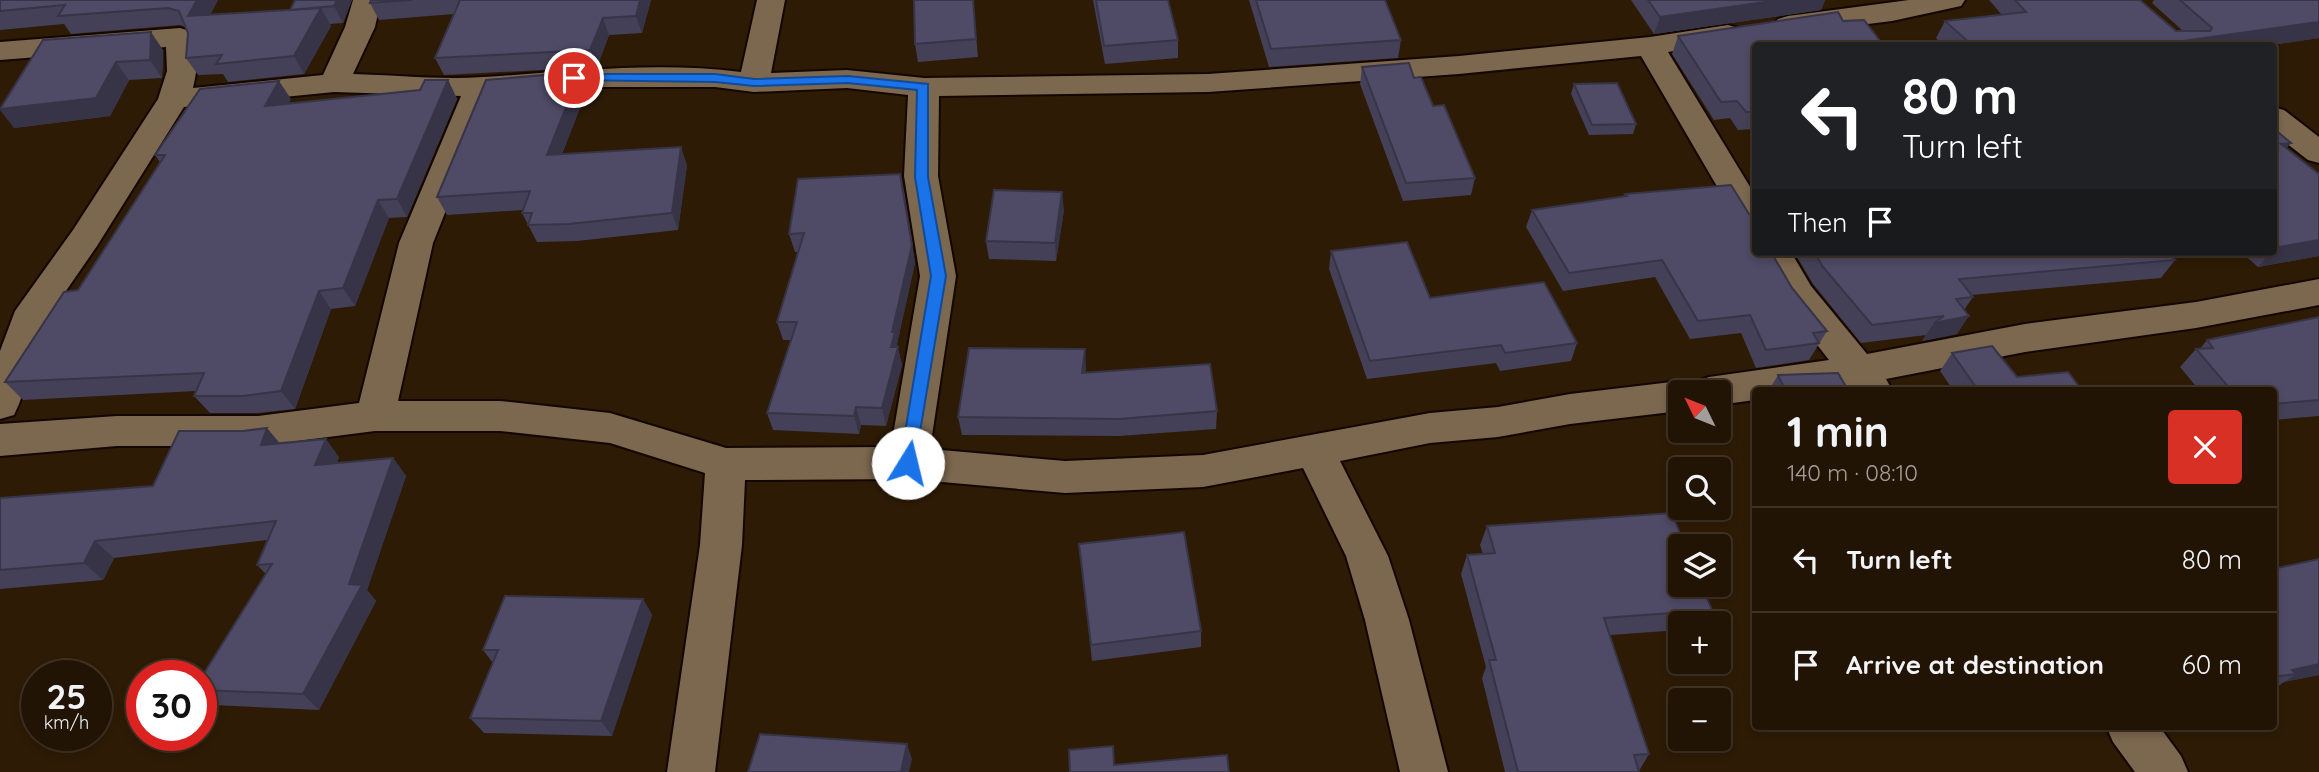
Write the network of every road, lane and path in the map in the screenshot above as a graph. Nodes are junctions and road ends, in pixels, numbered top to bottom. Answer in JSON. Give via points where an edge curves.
{"nodes":[{"id":1,"x":367,"y":0,"type":"edge"},
{"id":2,"x":771,"y":0,"type":"edge"},
{"id":3,"x":1951,"y":0,"type":"edge"},
{"id":4,"x":1650,"y":46,"type":"junction"},
{"id":5,"x":0,"y":51,"type":"edge"},
{"id":6,"x":754,"y":82,"type":"junction"},
{"id":7,"x":334,"y":83,"type":"junction"},
{"id":8,"x":480,"y":87,"type":"junction"},
{"id":9,"x":924,"y":87,"type":"junction"},
{"id":10,"x":174,"y":99,"type":"junction"},
{"id":11,"x":2277,"y":120,"type":"edge"},
{"id":12,"x":2319,"y":153,"type":"edge"},
{"id":13,"x":1752,"y":218,"type":"edge"},
{"id":14,"x":1775,"y":256,"type":"edge"},
{"id":15,"x":2319,"y":292,"type":"edge"},
{"id":16,"x":17,"y":314,"type":"edge"},
{"id":17,"x":1866,"y":380,"type":"edge"},
{"id":18,"x":1774,"y":387,"type":"edge"},
{"id":19,"x":1752,"y":389,"type":"edge"},
{"id":20,"x":1731,"y":390,"type":"edge"},
{"id":21,"x":1668,"y":397,"type":"edge"},
{"id":22,"x":0,"y":404,"type":"edge"},
{"id":23,"x":375,"y":416,"type":"junction"},
{"id":24,"x":0,"y":440,"type":"edge"},
{"id":25,"x":1315,"y":450,"type":"junction"},
{"id":26,"x":908,"y":463,"type":"junction"},
{"id":27,"x":726,"y":464,"type":"junction"},
{"id":28,"x":2133,"y":730,"type":"edge"},
{"id":29,"x":691,"y":772,"type":"edge"},
{"id":30,"x":1424,"y":772,"type":"edge"},
{"id":31,"x":2164,"y":772,"type":"edge"}],
"edges":[{"from":1,"to":7,"type":"street"},
{"from":2,"to":6,"type":"street"},
{"from":3,"to":4,"type":"street"},
{"from":4,"to":9,"type":"street","via":[[1208,83]]},
{"from":4,"to":13,"type":"street"},
{"from":5,"to":10,"type":"street","via":[[180,37],[182,71]]},
{"from":6,"to":8,"type":"street","via":[[574,78]]},
{"from":6,"to":9,"type":"street","via":[[848,79]]},
{"from":7,"to":8,"type":"street"},
{"from":7,"to":10,"type":"street"},
{"from":8,"to":23,"type":"street","via":[[416,243]]},
{"from":9,"to":26,"type":"street","via":[[921,177],[938,276]]},
{"from":10,"to":16,"type":"street","via":[[85,239]]},
{"from":11,"to":12,"type":"street"},
{"from":14,"to":17,"type":"street","via":[[1798,295]]},
{"from":15,"to":17,"type":"street","via":[[2196,315],[2025,338]]},
{"from":16,"to":22,"type":"street"},
{"from":17,"to":18,"type":"street"},
{"from":19,"to":20,"type":"street"},
{"from":21,"to":25,"type":"street","via":[[1430,428]]},
{"from":23,"to":24,"type":"street","via":[[258,431],[117,431]]},
{"from":23,"to":27,"type":"street","via":[[500,416],[610,428]]},
{"from":25,"to":26,"type":"street","via":[[1203,471],[1065,477]]},
{"from":25,"to":30,"type":"street","via":[[1367,556]]},
{"from":26,"to":27,"type":"street"},
{"from":27,"to":29,"type":"street","via":[[721,545]]},
{"from":28,"to":31,"type":"street"}]}
